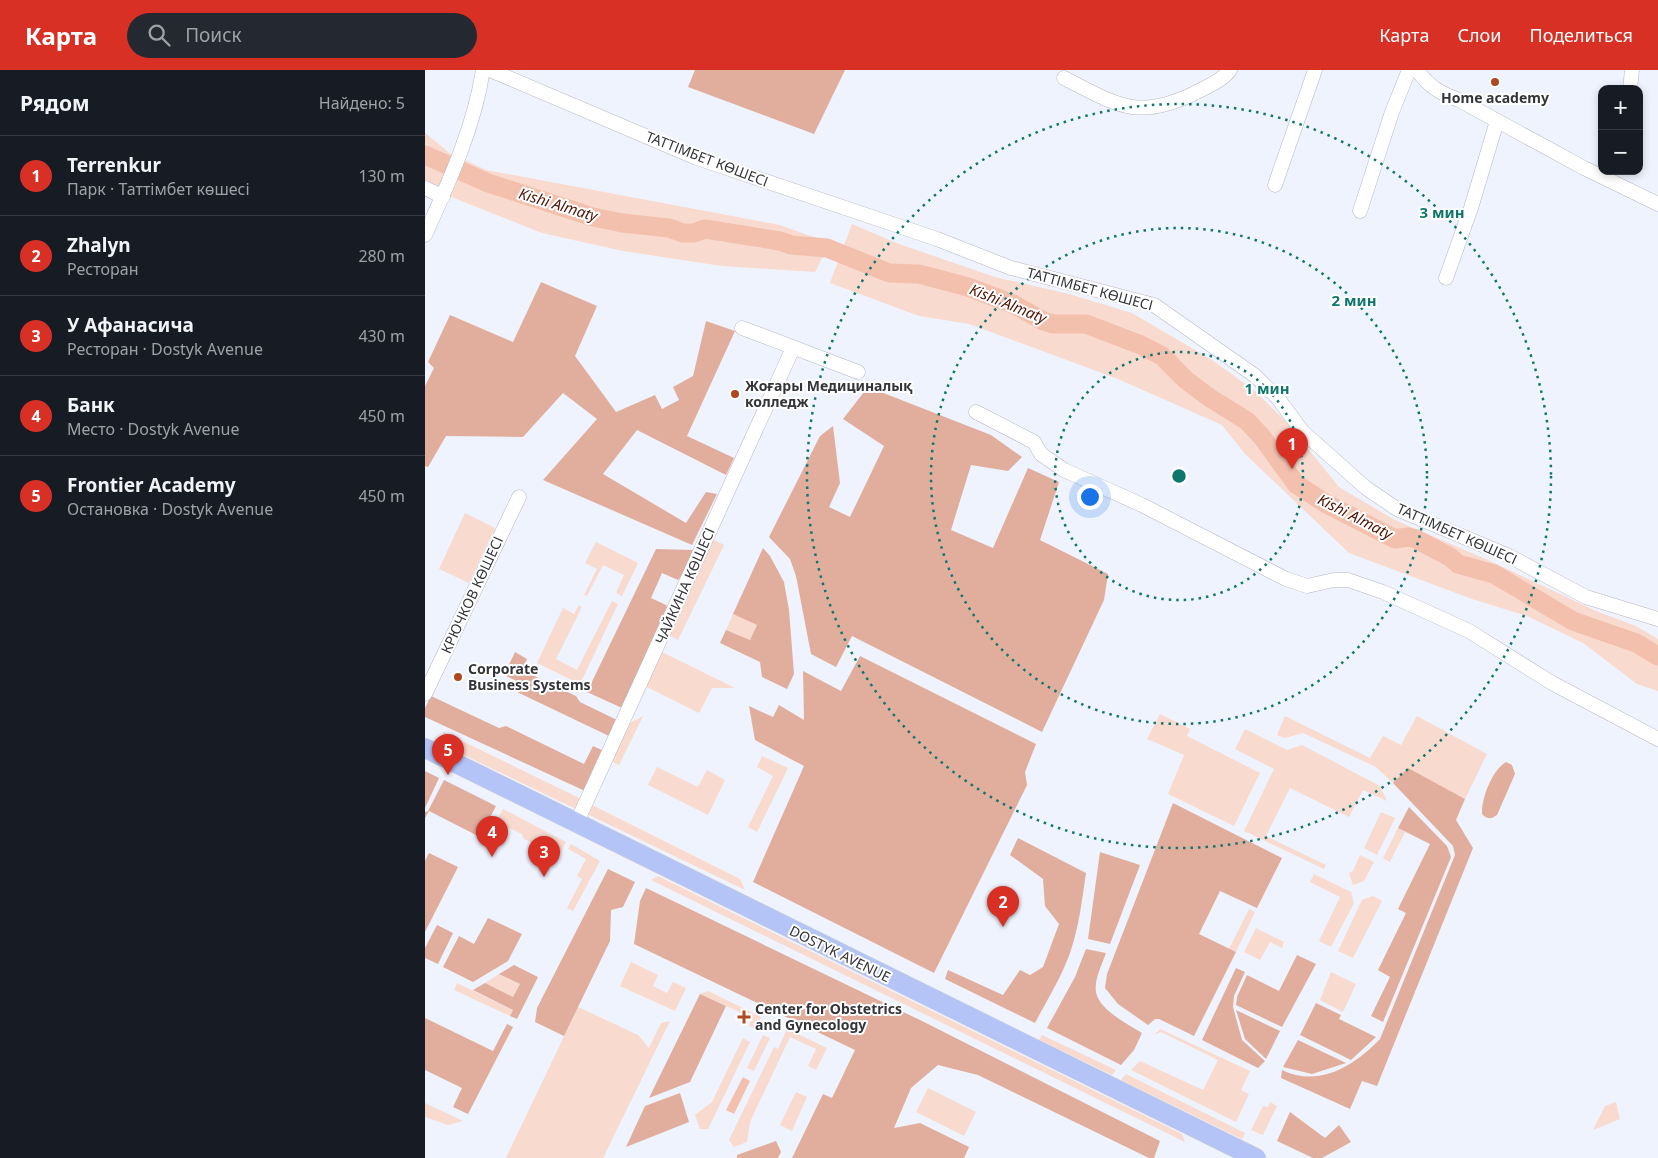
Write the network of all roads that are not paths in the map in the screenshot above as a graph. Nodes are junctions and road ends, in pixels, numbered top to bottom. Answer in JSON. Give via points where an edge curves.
{"nodes":[{"id":1,"x":483,"y":70,"type":"edge"},
{"id":2,"x":490,"y":70,"type":"edge"},
{"id":3,"x":1230,"y":70,"type":"edge"},
{"id":4,"x":1315,"y":70,"type":"edge"},
{"id":5,"x":1409,"y":70,"type":"edge"},
{"id":6,"x":1417,"y":70,"type":"edge"},
{"id":7,"x":1632,"y":70,"type":"edge"},
{"id":8,"x":1064,"y":78,"type":"dead end"},
{"id":9,"x":1630,"y":85,"type":"edge"},
{"id":10,"x":1497,"y":121,"type":"junction"},
{"id":11,"x":1598,"y":170,"type":"edge"},
{"id":12,"x":1608,"y":175,"type":"edge"},
{"id":13,"x":1275,"y":185,"type":"dead end"},
{"id":14,"x":425,"y":188,"type":"edge"},
{"id":15,"x":443,"y":196,"type":"junction"},
{"id":16,"x":1658,"y":204,"type":"edge"},
{"id":17,"x":1360,"y":211,"type":"dead end"},
{"id":18,"x":425,"y":235,"type":"edge"},
{"id":19,"x":1446,"y":278,"type":"dead end"},
{"id":20,"x":743,"y":328,"type":"dead end"},
{"id":21,"x":793,"y":348,"type":"junction"},
{"id":22,"x":858,"y":372,"type":"dead end"},
{"id":23,"x":976,"y":412,"type":"dead end"},
{"id":24,"x":519,"y":497,"type":"dead end"},
{"id":25,"x":1658,"y":619,"type":"edge"},
{"id":26,"x":425,"y":694,"type":"edge"},
{"id":27,"x":1658,"y":739,"type":"edge"},
{"id":28,"x":425,"y":748,"type":"edge"},
{"id":29,"x":576,"y":824,"type":"junction"},
{"id":30,"x":1256,"y":1158,"type":"edge"}],
"edges":[{"from":1,"to":15,"type":"street","via":[[479,94]]},
{"from":2,"to":25,"type":"street","name":"ТАТТІМБЕТ КӨШЕСІ","via":[[697,158],[937,239],[1011,268],[1154,305],[1253,375],[1277,397],[1302,431],[1366,488],[1397,509],[1509,556],[1586,596]]},
{"from":3,"to":8,"type":"street","via":[[1209,86],[1179,101],[1154,108],[1131,109]]},
{"from":4,"to":13,"type":"street"},
{"from":5,"to":17,"type":"street"},
{"from":6,"to":10,"type":"street","via":[[1439,93]]},
{"from":7,"to":9,"type":"street"},
{"from":10,"to":11,"type":"street"},
{"from":10,"to":19,"type":"street"},
{"from":12,"to":16,"type":"street"},
{"from":14,"to":15,"type":"street"},
{"from":15,"to":18,"type":"street"},
{"from":20,"to":21,"type":"street"},
{"from":21,"to":22,"type":"street"},
{"from":21,"to":29,"type":"street","name":"ЧАЙКИНА КӨШЕСІ"},
{"from":23,"to":27,"type":"street","via":[[1034,442],[1041,454],[1064,470],[1142,505],[1286,579],[1307,586],[1348,580],[1383,592],[1469,631],[1552,682]]},
{"from":24,"to":26,"type":"street","name":"КРЮЧКОВ КӨШЕСІ"},
{"from":28,"to":29,"type":"main road","name":"DOSTYK AVENUE"},
{"from":29,"to":30,"type":"main road","name":"DOSTYK AVENUE"}]}
